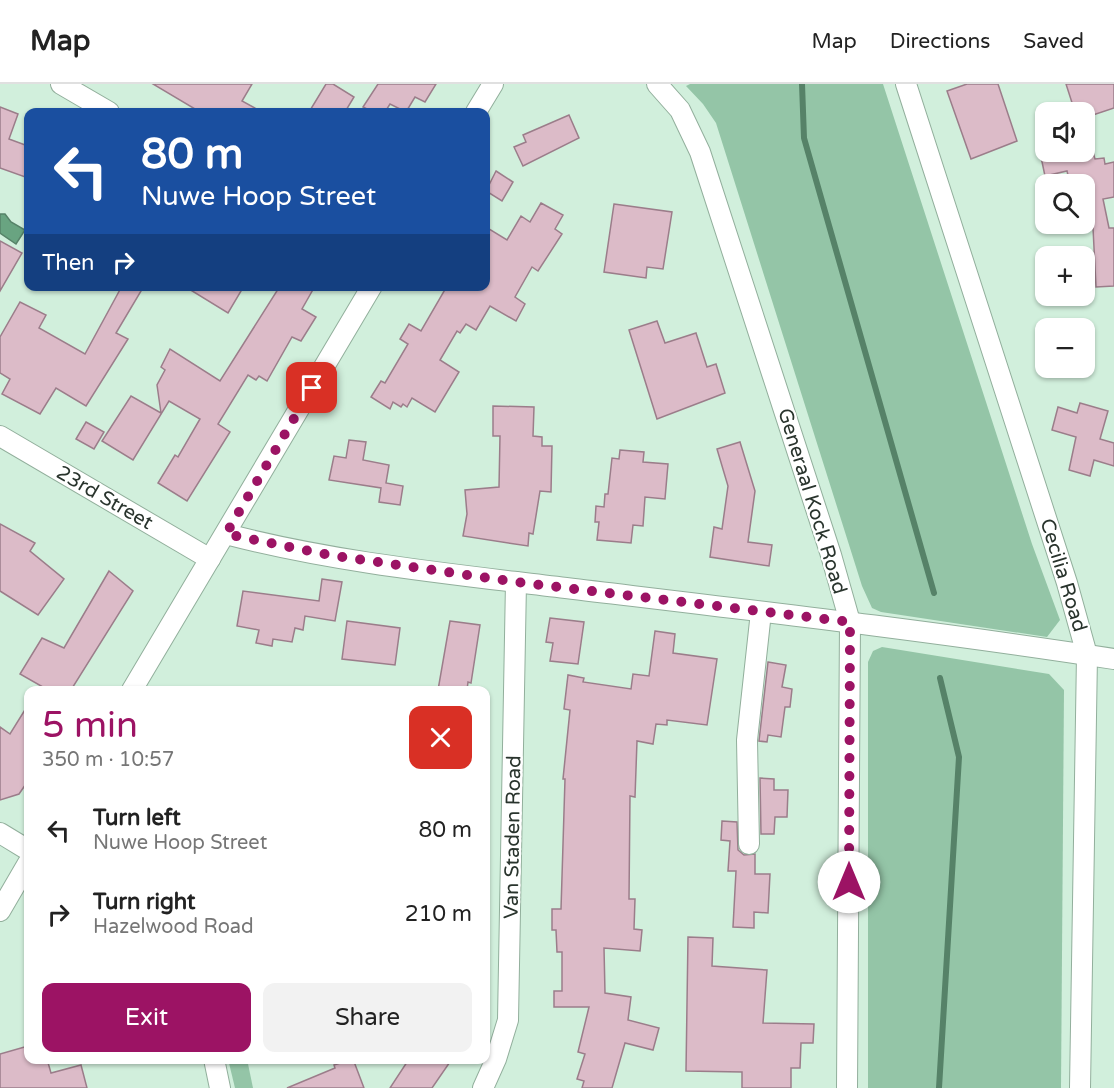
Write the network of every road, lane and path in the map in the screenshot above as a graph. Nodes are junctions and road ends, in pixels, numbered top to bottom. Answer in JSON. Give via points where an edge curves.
{"nodes":[{"id":1,"x":61,"y":84,"type":"edge"},
{"id":2,"x":493,"y":84,"type":"edge"},
{"id":3,"x":657,"y":84,"type":"edge"},
{"id":4,"x":906,"y":84,"type":"edge"},
{"id":5,"x":102,"y":108,"type":"edge"},
{"id":6,"x":478,"y":108,"type":"edge"},
{"id":7,"x":369,"y":291,"type":"edge"},
{"id":8,"x":0,"y":436,"type":"edge"},
{"id":9,"x":226,"y":534,"type":"junction"},
{"id":10,"x":210,"y":559,"type":"junction"},
{"id":11,"x":516,"y":582,"type":"junction"},
{"id":12,"x":761,"y":612,"type":"junction"},
{"id":13,"x":850,"y":622,"type":"junction"},
{"id":14,"x":1088,"y":655,"type":"junction"},
{"id":15,"x":1114,"y":659,"type":"edge"},
{"id":16,"x":134,"y":686,"type":"edge"},
{"id":17,"x":0,"y":833,"type":"edge"},
{"id":18,"x":749,"y":844,"type":"dead end"},
{"id":19,"x":24,"y":848,"type":"edge"},
{"id":20,"x":24,"y":870,"type":"edge"},
{"id":21,"x":0,"y":911,"type":"edge"},
{"id":22,"x":215,"y":1064,"type":"edge"},
{"id":23,"x":220,"y":1088,"type":"edge"},
{"id":24,"x":483,"y":1088,"type":"edge"},
{"id":25,"x":847,"y":1088,"type":"edge"},
{"id":26,"x":1080,"y":1088,"type":"edge"}],
"edges":[{"from":1,"to":5,"type":"street"},
{"from":2,"to":6,"type":"street"},
{"from":3,"to":13,"type":"street","name":"Generaal Kock Road","via":[[680,111],[700,152]]},
{"from":4,"to":14,"type":"street","name":"Cecilia Road"},
{"from":7,"to":9,"type":"street"},
{"from":8,"to":10,"type":"street","name":"23rd Street"},
{"from":9,"to":10,"type":"street"},
{"from":9,"to":11,"type":"street","via":[[329,555]]},
{"from":10,"to":16,"type":"street"},
{"from":11,"to":12,"type":"street"},
{"from":11,"to":24,"type":"street","name":"Van Staden Road","via":[[508,1020]]},
{"from":12,"to":13,"type":"street"},
{"from":12,"to":18,"type":"street","via":[[747,740]]},
{"from":13,"to":14,"type":"street"},
{"from":13,"to":25,"type":"street","name":"Generaal Kock Road"},
{"from":14,"to":15,"type":"street"},
{"from":14,"to":26,"type":"street","name":"Cecilia Road"},
{"from":17,"to":19,"type":"street"},
{"from":20,"to":21,"type":"street"},
{"from":22,"to":23,"type":"street"}]}
